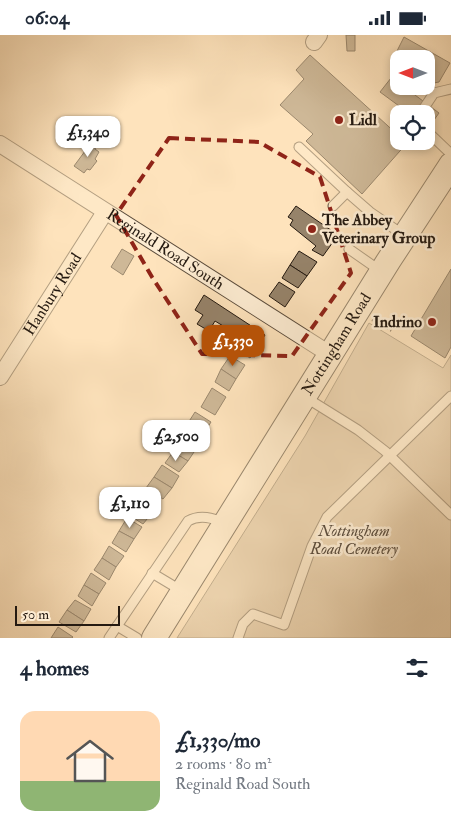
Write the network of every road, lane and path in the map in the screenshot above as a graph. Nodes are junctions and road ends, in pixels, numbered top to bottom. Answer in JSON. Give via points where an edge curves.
{"nodes":[{"id":1,"x":451,"y":89,"type":"edge"},
{"id":2,"x":426,"y":105,"type":"edge"},
{"id":3,"x":435,"y":139,"type":"edge"},
{"id":4,"x":0,"y":144,"type":"edge"},
{"id":5,"x":300,"y":147,"type":"dead end"},
{"id":6,"x":451,"y":155,"type":"edge"},
{"id":7,"x":451,"y":165,"type":"edge"},
{"id":8,"x":347,"y":192,"type":"junction"},
{"id":9,"x":333,"y":206,"type":"dead end"},
{"id":10,"x":105,"y":212,"type":"junction"},
{"id":11,"x":405,"y":236,"type":"junction"},
{"id":12,"x":349,"y":249,"type":"dead end"},
{"id":13,"x":382,"y":272,"type":"junction"},
{"id":14,"x":358,"y":311,"type":"junction"},
{"id":15,"x":392,"y":331,"type":"dead end"},
{"id":16,"x":331,"y":355,"type":"junction"},
{"id":17,"x":0,"y":377,"type":"edge"},
{"id":18,"x":451,"y":396,"type":"edge"},
{"id":19,"x":305,"y":397,"type":"junction"},
{"id":20,"x":390,"y":456,"type":"junction"},
{"id":21,"x":451,"y":515,"type":"edge"},
{"id":22,"x":226,"y":524,"type":"junction"},
{"id":23,"x":152,"y":573,"type":"junction"},
{"id":24,"x":183,"y":592,"type":"junction"},
{"id":25,"x":117,"y":626,"type":"junction"},
{"id":26,"x":109,"y":638,"type":"edge"},
{"id":27,"x":137,"y":638,"type":"edge"},
{"id":28,"x":154,"y":638,"type":"edge"},
{"id":29,"x":238,"y":638,"type":"edge"}],
"edges":[{"from":1,"to":2,"type":"lane","via":[[434,93]]},
{"from":3,"to":6,"type":"lane"},
{"from":4,"to":10,"type":"street","name":"Reginald Road South"},
{"from":5,"to":8,"type":"lane"},
{"from":7,"to":11,"type":"street","name":"Nottingham Road"},
{"from":8,"to":9,"type":"lane"},
{"from":8,"to":11,"type":"lane"},
{"from":10,"to":16,"type":"street","name":"Reginald Road South"},
{"from":10,"to":17,"type":"street","name":"Hanbury Road"},
{"from":11,"to":13,"type":"street","name":"Nottingham Road"},
{"from":12,"to":13,"type":"lane"},
{"from":13,"to":14,"type":"street","name":"Nottingham Road"},
{"from":14,"to":15,"type":"path"},
{"from":14,"to":16,"type":"street","name":"Nottingham Road"},
{"from":16,"to":19,"type":"street","name":"Nottingham Road"},
{"from":18,"to":20,"type":"lane"},
{"from":19,"to":20,"type":"lane","via":[[358,429]]},
{"from":19,"to":22,"type":"street","name":"Nottingham Road"},
{"from":20,"to":21,"type":"lane"},
{"from":20,"to":29,"type":"lane","via":[[327,517],[312,546],[284,625],[253,614],[243,624]]},
{"from":22,"to":23,"type":"lane","via":[[212,518],[188,521]]},
{"from":22,"to":24,"type":"street","name":"Nottingham Road"},
{"from":23,"to":24,"type":"lane"},
{"from":23,"to":25,"type":"lane"},
{"from":24,"to":28,"type":"street","name":"Nottingham Road"},
{"from":25,"to":26,"type":"lane"},
{"from":25,"to":27,"type":"lane"}]}
